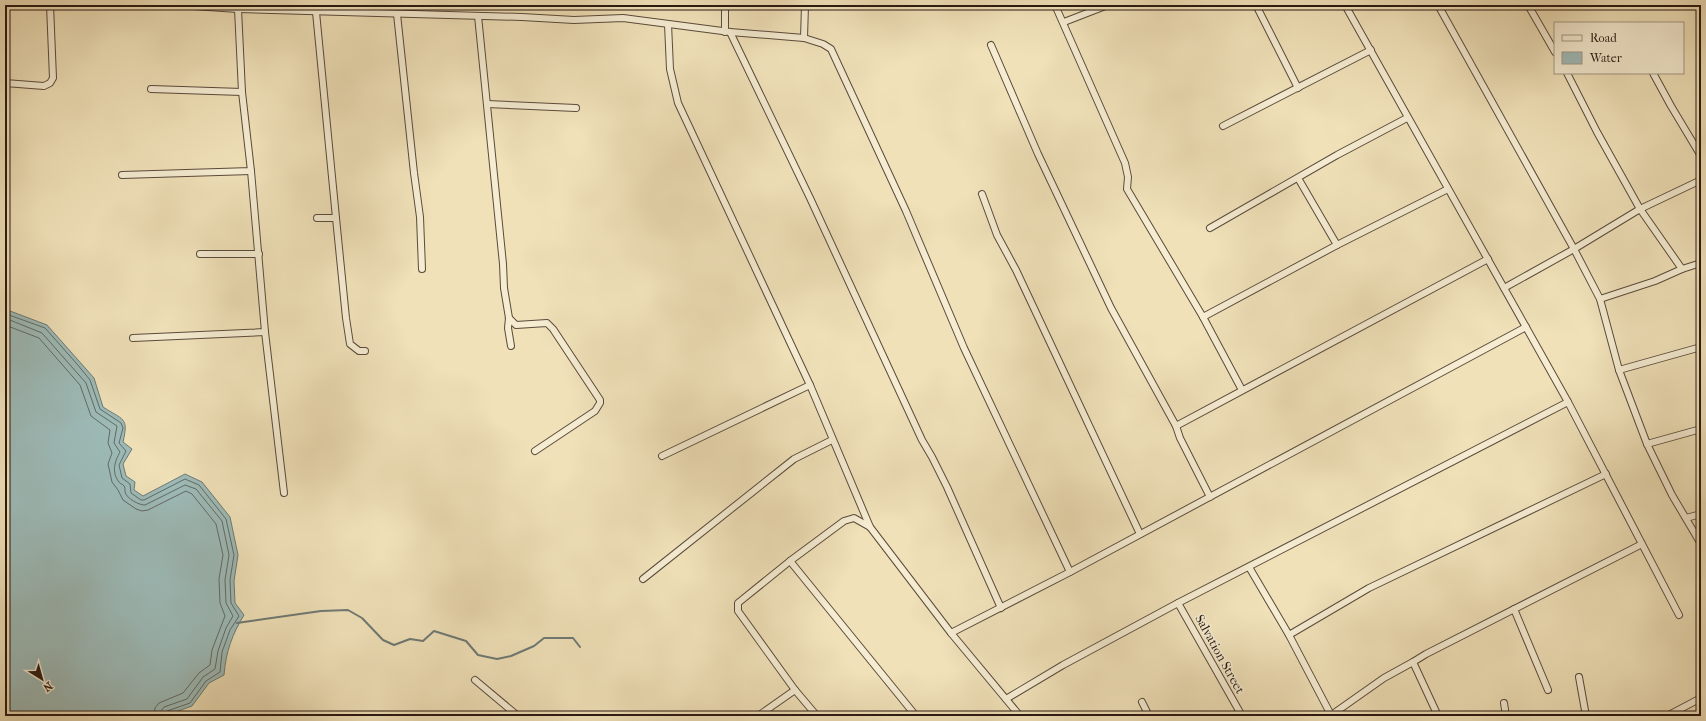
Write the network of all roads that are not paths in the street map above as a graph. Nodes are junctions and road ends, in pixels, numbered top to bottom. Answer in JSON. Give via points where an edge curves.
{"nodes":[{"id":1,"x":50,"y":5,"type":"edge"},
{"id":2,"x":178,"y":5,"type":"edge"},
{"id":3,"x":725,"y":5,"type":"edge"},
{"id":4,"x":805,"y":5,"type":"edge"},
{"id":5,"x":1056,"y":5,"type":"edge"},
{"id":6,"x":1108,"y":5,"type":"edge"},
{"id":7,"x":1256,"y":5,"type":"edge"},
{"id":8,"x":1345,"y":5,"type":"edge"},
{"id":9,"x":1438,"y":5,"type":"edge"},
{"id":10,"x":1528,"y":5,"type":"edge"},
{"id":11,"x":335,"y":8,"type":"edge"},
{"id":12,"x":238,"y":9,"type":"junction"},
{"id":13,"x":316,"y":12,"type":"junction"},
{"id":14,"x":397,"y":14,"type":"junction"},
{"id":15,"x":478,"y":16,"type":"junction"},
{"id":16,"x":1064,"y":22,"type":"junction"},
{"id":17,"x":668,"y":24,"type":"junction"},
{"id":18,"x":728,"y":32,"type":"junction"},
{"id":19,"x":804,"y":38,"type":"junction"},
{"id":20,"x":991,"y":44,"type":"dead end"},
{"id":21,"x":1371,"y":50,"type":"junction"},
{"id":22,"x":1554,"y":50,"type":"edge"},
{"id":23,"x":1568,"y":74,"type":"edge"},
{"id":24,"x":1654,"y":74,"type":"edge"},
{"id":25,"x":5,"y":83,"type":"edge"},
{"id":26,"x":1298,"y":88,"type":"junction"},
{"id":27,"x":151,"y":90,"type":"dead end"},
{"id":28,"x":242,"y":92,"type":"junction"},
{"id":29,"x":487,"y":104,"type":"junction"},
{"id":30,"x":576,"y":108,"type":"dead end"},
{"id":31,"x":1407,"y":118,"type":"junction"},
{"id":32,"x":1223,"y":126,"type":"dead end"},
{"id":33,"x":1701,"y":156,"type":"edge"},
{"id":34,"x":251,"y":171,"type":"junction"},
{"id":35,"x":122,"y":175,"type":"dead end"},
{"id":36,"x":1298,"y":178,"type":"junction"},
{"id":37,"x":1701,"y":180,"type":"edge"},
{"id":38,"x":1448,"y":188,"type":"junction"},
{"id":39,"x":982,"y":194,"type":"dead end"},
{"id":40,"x":1640,"y":209,"type":"junction"},
{"id":41,"x":317,"y":218,"type":"dead end"},
{"id":42,"x":336,"y":218,"type":"junction"},
{"id":43,"x":1210,"y":228,"type":"dead end"},
{"id":44,"x":1336,"y":245,"type":"junction"},
{"id":45,"x":1574,"y":249,"type":"junction"},
{"id":46,"x":200,"y":254,"type":"dead end"},
{"id":47,"x":258,"y":254,"type":"junction"},
{"id":48,"x":1488,"y":259,"type":"junction"},
{"id":49,"x":1701,"y":263,"type":"edge"},
{"id":50,"x":422,"y":269,"type":"dead end"},
{"id":51,"x":1682,"y":269,"type":"junction"},
{"id":52,"x":1504,"y":288,"type":"junction"},
{"id":53,"x":1600,"y":299,"type":"junction"},
{"id":54,"x":1203,"y":317,"type":"junction"},
{"id":55,"x":509,"y":318,"type":"junction"},
{"id":56,"x":1526,"y":327,"type":"junction"},
{"id":57,"x":265,"y":332,"type":"junction"},
{"id":58,"x":133,"y":338,"type":"dead end"},
{"id":59,"x":511,"y":346,"type":"dead end"},
{"id":60,"x":1701,"y":347,"type":"edge"},
{"id":61,"x":365,"y":351,"type":"dead end"},
{"id":62,"x":1619,"y":370,"type":"junction"},
{"id":63,"x":810,"y":385,"type":"junction"},
{"id":64,"x":1242,"y":390,"type":"junction"},
{"id":65,"x":1568,"y":402,"type":"junction"},
{"id":66,"x":1176,"y":426,"type":"junction"},
{"id":67,"x":1701,"y":429,"type":"edge"},
{"id":68,"x":832,"y":440,"type":"junction"},
{"id":69,"x":1647,"y":444,"type":"junction"},
{"id":70,"x":535,"y":451,"type":"dead end"},
{"id":71,"x":662,"y":456,"type":"dead end"},
{"id":72,"x":1606,"y":474,"type":"junction"},
{"id":73,"x":284,"y":492,"type":"dead end"},
{"id":74,"x":1210,"y":497,"type":"junction"},
{"id":75,"x":1701,"y":514,"type":"edge"},
{"id":76,"x":1686,"y":518,"type":"junction"},
{"id":77,"x":870,"y":526,"type":"junction"},
{"id":78,"x":1140,"y":534,"type":"junction"},
{"id":79,"x":1642,"y":544,"type":"junction"},
{"id":80,"x":1701,"y":544,"type":"edge"},
{"id":81,"x":790,"y":561,"type":"junction"},
{"id":82,"x":1249,"y":567,"type":"junction"},
{"id":83,"x":1070,"y":572,"type":"junction"},
{"id":84,"x":643,"y":579,"type":"dead end"},
{"id":85,"x":1178,"y":603,"type":"junction"},
{"id":86,"x":1000,"y":608,"type":"junction"},
{"id":87,"x":1514,"y":610,"type":"junction"},
{"id":88,"x":1679,"y":615,"type":"dead end"},
{"id":89,"x":951,"y":633,"type":"junction"},
{"id":90,"x":1289,"y":635,"type":"junction"},
{"id":91,"x":1413,"y":662,"type":"junction"},
{"id":92,"x":1579,"y":677,"type":"dead end"},
{"id":93,"x":474,"y":680,"type":"dead end"},
{"id":94,"x":795,"y":690,"type":"junction"},
{"id":95,"x":1548,"y":690,"type":"dead end"},
{"id":96,"x":1701,"y":698,"type":"edge"},
{"id":97,"x":1006,"y":699,"type":"junction"},
{"id":98,"x":1142,"y":702,"type":"dead end"},
{"id":99,"x":1504,"y":703,"type":"dead end"},
{"id":100,"x":518,"y":716,"type":"edge"},
{"id":101,"x":758,"y":716,"type":"edge"},
{"id":102,"x":817,"y":716,"type":"edge"},
{"id":103,"x":916,"y":716,"type":"edge"},
{"id":104,"x":1020,"y":716,"type":"edge"},
{"id":105,"x":1149,"y":716,"type":"edge"},
{"id":106,"x":1242,"y":716,"type":"edge"},
{"id":107,"x":1330,"y":716,"type":"edge"},
{"id":108,"x":1438,"y":716,"type":"edge"},
{"id":109,"x":1506,"y":716,"type":"edge"},
{"id":110,"x":1586,"y":716,"type":"edge"},
{"id":111,"x":1668,"y":716,"type":"edge"}],
"edges":[{"from":1,"to":25,"type":"street","via":[[53,78],[44,86]]},
{"from":2,"to":12,"type":"street"},
{"from":3,"to":18,"type":"street"},
{"from":4,"to":19,"type":"street"},
{"from":5,"to":16,"type":"street"},
{"from":6,"to":16,"type":"street"},
{"from":7,"to":26,"type":"street"},
{"from":8,"to":21,"type":"street"},
{"from":9,"to":45,"type":"street"},
{"from":10,"to":22,"type":"street"},
{"from":11,"to":13,"type":"street"},
{"from":11,"to":14,"type":"street"},
{"from":12,"to":13,"type":"street"},
{"from":12,"to":28,"type":"street"},
{"from":13,"to":42,"type":"street"},
{"from":14,"to":15,"type":"street"},
{"from":14,"to":50,"type":"street","via":[[420,217]]},
{"from":15,"to":17,"type":"street","via":[[574,20],[623,18]]},
{"from":15,"to":29,"type":"street"},
{"from":16,"to":54,"type":"street","via":[[1125,163],[1127,189]]},
{"from":17,"to":18,"type":"street"},
{"from":17,"to":63,"type":"street","via":[[670,69],[678,103]]},
{"from":18,"to":19,"type":"street"},
{"from":18,"to":86,"type":"street","via":[[810,198],[956,508]]},
{"from":19,"to":83,"type":"street","via":[[831,48],[906,211],[964,348]]},
{"from":20,"to":66,"type":"street","via":[[1038,154],[1111,308]]},
{"from":21,"to":26,"type":"street"},
{"from":21,"to":31,"type":"street"},
{"from":23,"to":40,"type":"street"},
{"from":24,"to":33,"type":"street"},
{"from":26,"to":32,"type":"street"},
{"from":27,"to":28,"type":"street"},
{"from":28,"to":34,"type":"street"},
{"from":29,"to":30,"type":"street"},
{"from":29,"to":55,"type":"street"},
{"from":31,"to":36,"type":"street"},
{"from":31,"to":38,"type":"street"},
{"from":34,"to":35,"type":"street"},
{"from":34,"to":47,"type":"street"},
{"from":36,"to":43,"type":"street"},
{"from":36,"to":44,"type":"street"},
{"from":37,"to":40,"type":"street"},
{"from":38,"to":44,"type":"street"},
{"from":38,"to":48,"type":"street"},
{"from":39,"to":78,"type":"street","via":[[997,234]]},
{"from":40,"to":45,"type":"street"},
{"from":40,"to":51,"type":"street"},
{"from":41,"to":42,"type":"street"},
{"from":42,"to":61,"type":"street","via":[[350,344],[359,351]]},
{"from":44,"to":54,"type":"street"},
{"from":45,"to":52,"type":"street"},
{"from":45,"to":53,"type":"street"},
{"from":46,"to":47,"type":"street"},
{"from":47,"to":57,"type":"street"},
{"from":48,"to":52,"type":"street"},
{"from":48,"to":64,"type":"street"},
{"from":49,"to":51,"type":"street"},
{"from":51,"to":53,"type":"street"},
{"from":52,"to":56,"type":"street"},
{"from":53,"to":62,"type":"street"},
{"from":54,"to":64,"type":"street"},
{"from":55,"to":59,"type":"street"},
{"from":55,"to":70,"type":"street","via":[[516,324],[547,323],[600,400],[595,411]]},
{"from":56,"to":65,"type":"street"},
{"from":56,"to":74,"type":"street"},
{"from":57,"to":58,"type":"street"},
{"from":57,"to":73,"type":"street"},
{"from":60,"to":62,"type":"street"},
{"from":62,"to":69,"type":"street"},
{"from":63,"to":68,"type":"street"},
{"from":63,"to":71,"type":"street"},
{"from":64,"to":66,"type":"street"},
{"from":65,"to":72,"type":"street"},
{"from":65,"to":82,"type":"street"},
{"from":66,"to":74,"type":"street"},
{"from":67,"to":69,"type":"street"},
{"from":68,"to":77,"type":"street"},
{"from":68,"to":84,"type":"street","via":[[794,459]]},
{"from":69,"to":76,"type":"street"},
{"from":72,"to":79,"type":"street"},
{"from":72,"to":90,"type":"street","via":[[1369,588]]},
{"from":74,"to":78,"type":"street"},
{"from":75,"to":76,"type":"street"},
{"from":76,"to":80,"type":"street"},
{"from":77,"to":81,"type":"street","via":[[854,518],[844,520]]},
{"from":77,"to":89,"type":"street"},
{"from":78,"to":83,"type":"street"},
{"from":79,"to":87,"type":"street"},
{"from":79,"to":88,"type":"street"},
{"from":81,"to":94,"type":"street","via":[[738,603],[738,611]]},
{"from":81,"to":103,"type":"street"},
{"from":82,"to":85,"type":"street"},
{"from":82,"to":90,"type":"street"},
{"from":83,"to":86,"type":"street"},
{"from":85,"to":97,"type":"street"},
{"from":85,"to":106,"type":"street","name":"Salvation Street"},
{"from":86,"to":89,"type":"street"},
{"from":87,"to":91,"type":"street"},
{"from":87,"to":95,"type":"street"},
{"from":89,"to":97,"type":"street"},
{"from":90,"to":107,"type":"street"},
{"from":91,"to":107,"type":"street","via":[[1384,678]]},
{"from":91,"to":108,"type":"street"},
{"from":92,"to":110,"type":"street"},
{"from":93,"to":100,"type":"street"},
{"from":94,"to":101,"type":"street"},
{"from":94,"to":102,"type":"street"},
{"from":96,"to":111,"type":"street"},
{"from":97,"to":104,"type":"street"},
{"from":98,"to":105,"type":"street"},
{"from":99,"to":109,"type":"street"}]}
